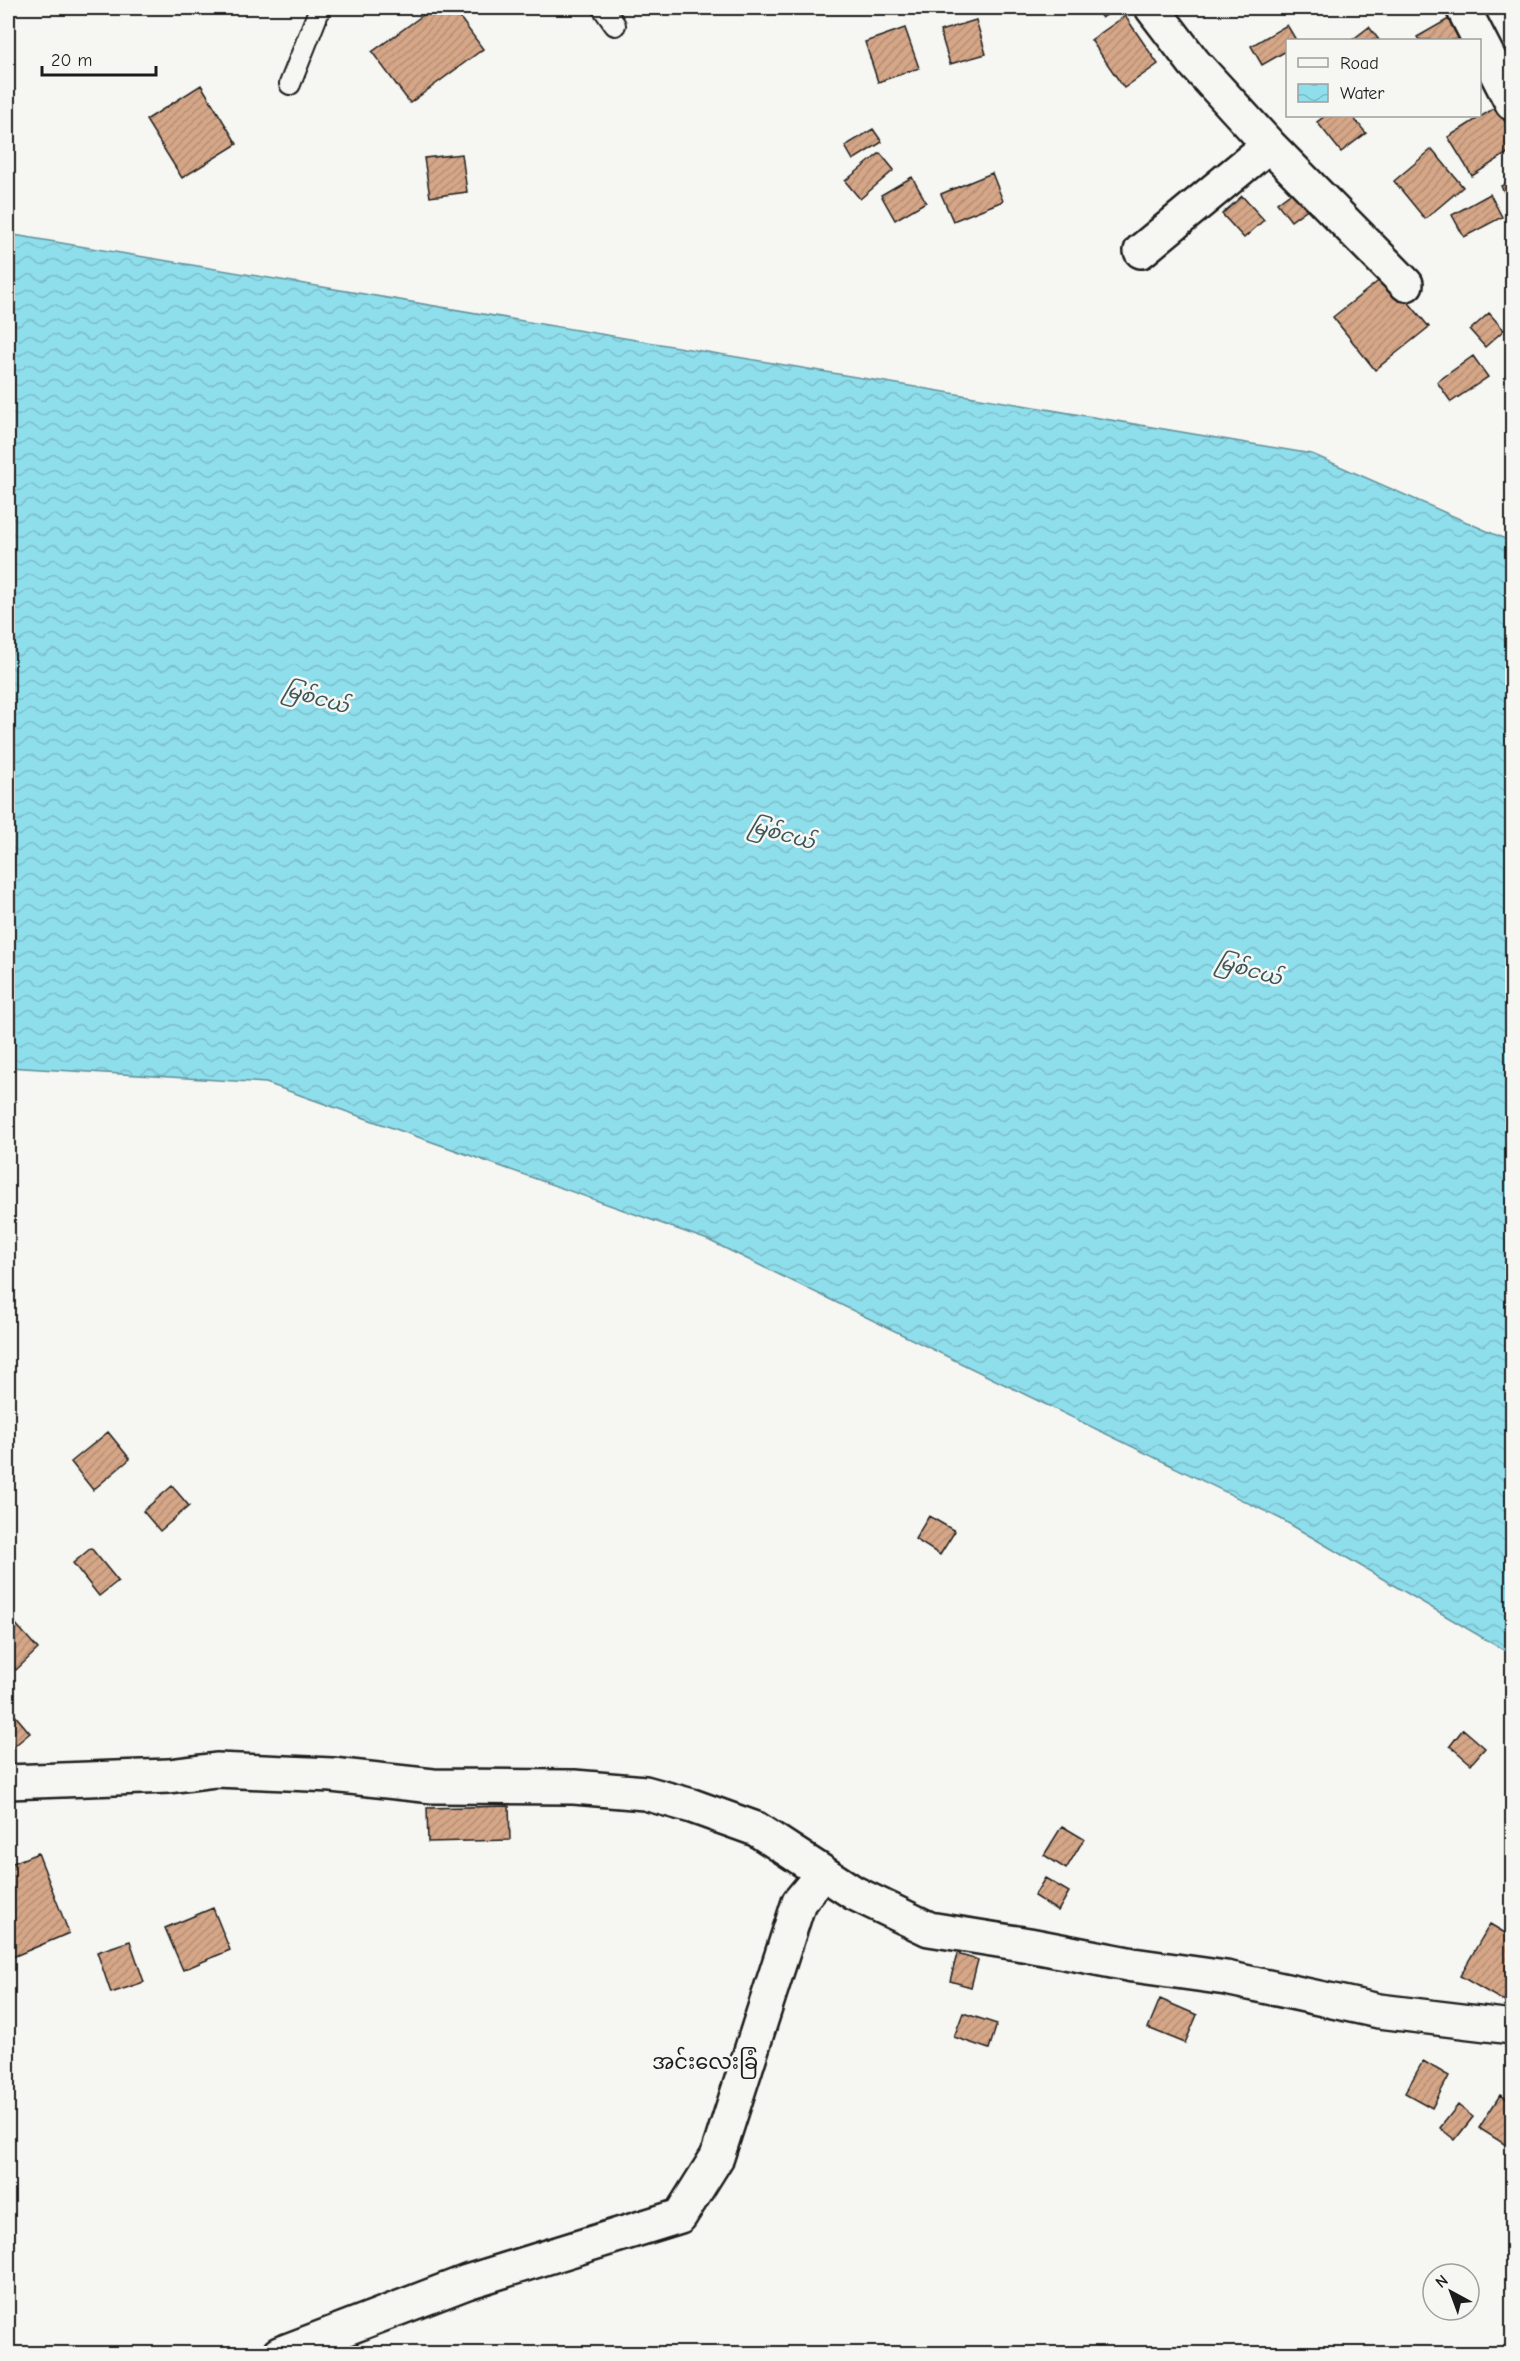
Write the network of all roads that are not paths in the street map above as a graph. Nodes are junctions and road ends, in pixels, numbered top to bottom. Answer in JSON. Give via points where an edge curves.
{"nodes":[{"id":1,"x":320,"y":8,"type":"edge"},
{"id":2,"x":603,"y":8,"type":"edge"},
{"id":3,"x":1152,"y":8,"type":"edge"},
{"id":4,"x":1462,"y":8,"type":"edge"},
{"id":5,"x":615,"y":25,"type":"dead end"},
{"id":6,"x":1478,"y":39,"type":"edge"},
{"id":7,"x":1481,"y":44,"type":"edge"},
{"id":8,"x":290,"y":84,"type":"dead end"},
{"id":9,"x":1512,"y":103,"type":"edge"},
{"id":10,"x":1269,"y":145,"type":"junction"},
{"id":11,"x":1141,"y":251,"type":"dead end"},
{"id":12,"x":1406,"y":284,"type":"dead end"},
{"id":13,"x":8,"y":1782,"type":"edge"},
{"id":14,"x":823,"y":1873,"type":"junction"},
{"id":15,"x":1512,"y":2027,"type":"edge"},
{"id":16,"x":279,"y":2354,"type":"edge"}],
"edges":[{"from":1,"to":8,"type":"lane"},
{"from":2,"to":5,"type":"lane"},
{"from":3,"to":10,"type":"street","via":[[1194,63]]},
{"from":4,"to":6,"type":"street"},
{"from":7,"to":9,"type":"street"},
{"from":10,"to":11,"type":"street"},
{"from":10,"to":12,"type":"street"},
{"from":13,"to":14,"type":"street","via":[[169,1776],[216,1770],[332,1775],[433,1786],[574,1787],[645,1793],[756,1829]]},
{"from":14,"to":15,"type":"street","via":[[854,1893],[929,1929],[1227,1978],[1379,2011]]},
{"from":14,"to":16,"type":"street","via":[[799,1902],[717,2157],[680,2216],[467,2282]]}]}
